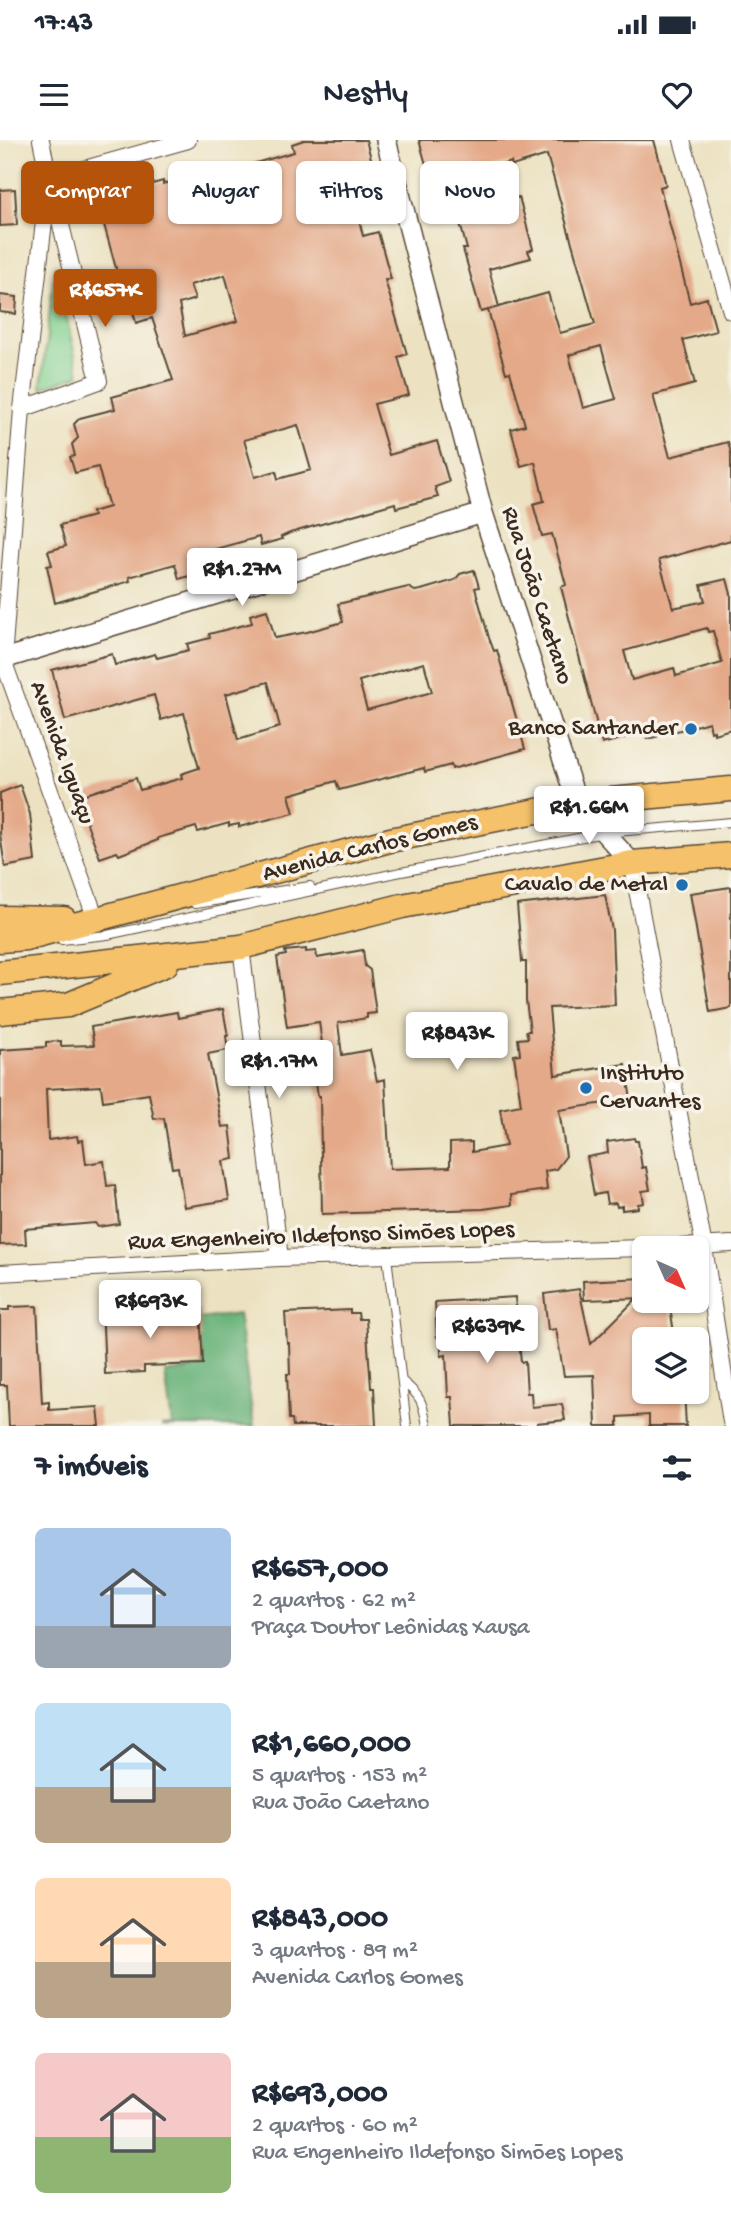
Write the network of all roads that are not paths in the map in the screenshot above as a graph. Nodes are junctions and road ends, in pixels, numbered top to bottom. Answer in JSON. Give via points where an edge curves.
{"nodes":[{"id":1,"x":41,"y":140,"type":"edge"},
{"id":2,"x":188,"y":140,"type":"edge"},
{"id":3,"x":386,"y":140,"type":"edge"},
{"id":4,"x":682,"y":140,"type":"edge"},
{"id":5,"x":46,"y":161,"type":"edge"},
{"id":6,"x":114,"y":161,"type":"edge"},
{"id":7,"x":45,"y":224,"type":"edge"},
{"id":8,"x":61,"y":224,"type":"edge"},
{"id":9,"x":731,"y":311,"type":"edge"},
{"id":10,"x":22,"y":409,"type":"junction"},
{"id":11,"x":483,"y":513,"type":"junction"},
{"id":12,"x":1,"y":660,"type":"edge"},
{"id":13,"x":731,"y":789,"type":"edge"},
{"id":14,"x":577,"y":803,"type":"junction"},
{"id":15,"x":731,"y":822,"type":"edge"},
{"id":16,"x":604,"y":832,"type":"junction"},
{"id":17,"x":731,"y":855,"type":"edge"},
{"id":18,"x":632,"y":863,"type":"junction"},
{"id":19,"x":396,"y":873,"type":"junction"},
{"id":20,"x":192,"y":905,"type":"dead end"},
{"id":21,"x":178,"y":907,"type":"dead end"},
{"id":22,"x":0,"y":918,"type":"edge"},
{"id":23,"x":96,"y":919,"type":"junction"},
{"id":24,"x":0,"y":940,"type":"edge"},
{"id":25,"x":0,"y":947,"type":"edge"},
{"id":26,"x":241,"y":947,"type":"junction"},
{"id":27,"x":190,"y":954,"type":"junction"},
{"id":28,"x":0,"y":973,"type":"edge"},
{"id":29,"x":0,"y":1012,"type":"edge"},
{"id":30,"x":702,"y":1236,"type":"edge"},
{"id":31,"x":731,"y":1244,"type":"edge"},
{"id":32,"x":709,"y":1246,"type":"edge"},
{"id":33,"x":632,"y":1248,"type":"edge"},
{"id":34,"x":387,"y":1256,"type":"junction"},
{"id":35,"x":280,"y":1258,"type":"junction"},
{"id":36,"x":0,"y":1273,"type":"edge"},
{"id":37,"x":709,"y":1279,"type":"edge"},
{"id":38,"x":402,"y":1381,"type":"junction"},
{"id":39,"x":731,"y":1422,"type":"edge"},
{"id":40,"x":407,"y":1426,"type":"edge"},
{"id":41,"x":427,"y":1426,"type":"edge"}],
"edges":[{"from":1,"to":5,"type":"street","name":"Avenida Iguaçu"},
{"from":2,"to":6,"type":"street"},
{"from":3,"to":11,"type":"street","name":"Rua João Caetano"},
{"from":4,"to":9,"type":"street"},
{"from":7,"to":10,"type":"street","name":"Avenida Iguaçu"},
{"from":8,"to":10,"type":"street","via":[[99,382]]},
{"from":10,"to":12,"type":"street","name":"Avenida Iguaçu"},
{"from":11,"to":12,"type":"street"},
{"from":11,"to":14,"type":"street","name":"Rua João Caetano"},
{"from":12,"to":23,"type":"street","name":"Avenida Iguaçu"},
{"from":13,"to":14,"type":"main road","name":"Avenida Carlos Gomes"},
{"from":14,"to":16,"type":"street","name":"Rua João Caetano"},
{"from":14,"to":23,"type":"main road","name":"Avenida Carlos Gomes","via":[[390,840]]},
{"from":15,"to":16,"type":"lane"},
{"from":16,"to":18,"type":"street","name":"Rua João Caetano"},
{"from":16,"to":19,"type":"lane"},
{"from":17,"to":18,"type":"main road"},
{"from":18,"to":26,"type":"main road","via":[[402,905]]},
{"from":18,"to":30,"type":"street"},
{"from":19,"to":20,"type":"lane"},
{"from":19,"to":25,"type":"lane","via":[[107,935]]},
{"from":21,"to":23,"type":"lane"},
{"from":22,"to":23,"type":"main road","name":"Avenida Carlos Gomes"},
{"from":23,"to":24,"type":"main road","name":"Avenida Carlos Gomes","via":[[26,938]]},
{"from":26,"to":27,"type":"main road"},
{"from":26,"to":35,"type":"street"},
{"from":27,"to":28,"type":"main road"},
{"from":27,"to":29,"type":"main road","via":[[68,1005]]},
{"from":31,"to":32,"type":"street"},
{"from":33,"to":34,"type":"street","name":"Rua Engenheiro Ildefonso Simões Lopes"},
{"from":34,"to":35,"type":"street","name":"Rua Engenheiro Ildefonso Simões Lopes"},
{"from":34,"to":38,"type":"lane"},
{"from":35,"to":36,"type":"street","name":"Rua Engenheiro Ildefonso Simões Lopes"},
{"from":37,"to":39,"type":"street"},
{"from":38,"to":40,"type":"lane"},
{"from":38,"to":41,"type":"lane","via":[[420,1397]]}]}
